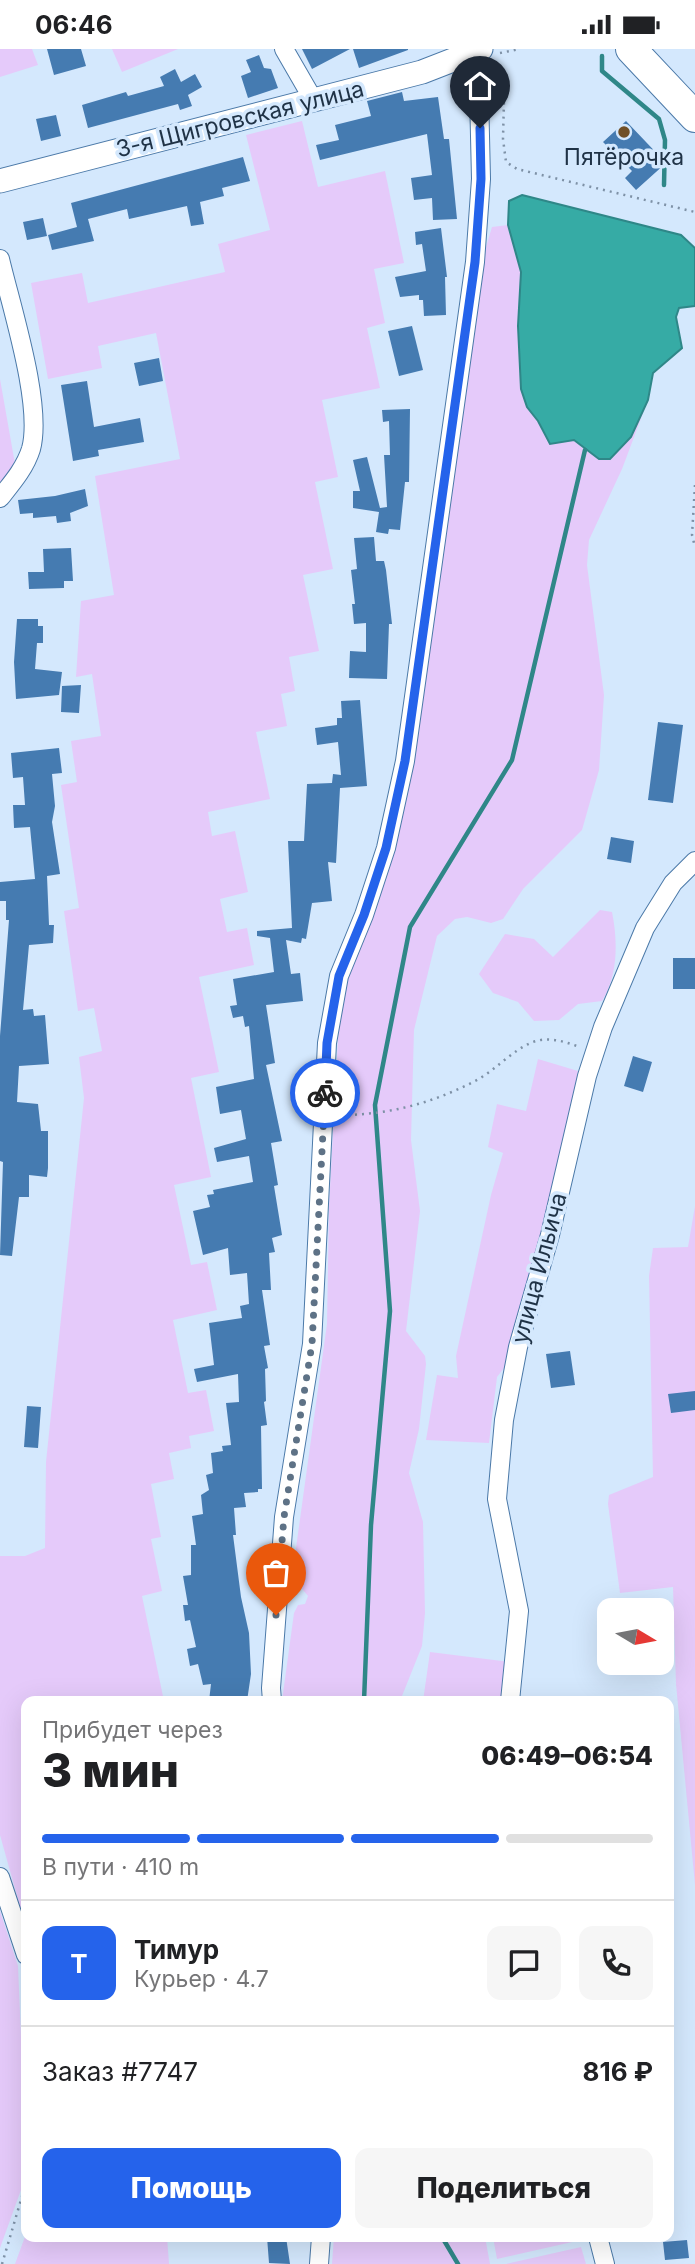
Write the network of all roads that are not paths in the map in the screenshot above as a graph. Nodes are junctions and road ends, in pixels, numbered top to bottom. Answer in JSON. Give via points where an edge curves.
{"nodes":[{"id":1,"x":284,"y":49,"type":"edge"},
{"id":2,"x":631,"y":49,"type":"edge"},
{"id":3,"x":491,"y":54,"type":"edge"},
{"id":4,"x":314,"y":101,"type":"junction"},
{"id":5,"x":695,"y":117,"type":"edge"},
{"id":6,"x":0,"y":181,"type":"edge"},
{"id":7,"x":0,"y":259,"type":"edge"},
{"id":8,"x":0,"y":498,"type":"edge"},
{"id":9,"x":695,"y":861,"type":"edge"},
{"id":10,"x":272,"y":1696,"type":"edge"},
{"id":11,"x":510,"y":1696,"type":"edge"},
{"id":12,"x":0,"y":1877,"type":"edge"},
{"id":13,"x":21,"y":1940,"type":"edge"},
{"id":14,"x":321,"y":2242,"type":"edge"},
{"id":15,"x":599,"y":2242,"type":"edge"},
{"id":16,"x":319,"y":2264,"type":"edge"},
{"id":17,"x":605,"y":2264,"type":"edge"}],
"edges":[{"from":1,"to":4,"type":"street"},
{"from":2,"to":5,"type":"main road"},
{"from":3,"to":4,"type":"street","name":"3-я Щигровская улица"},
{"from":3,"to":10,"type":"street","via":[[475,262],[405,761],[386,848],[339,976],[327,1043],[312,1344],[284,1517]]},
{"from":4,"to":6,"type":"street","name":"3-я Щигровская улица"},
{"from":7,"to":8,"type":"street","via":[[34,412],[33,440],[24,466]]},
{"from":9,"to":11,"type":"street","name":"улица Ильича","via":[[673,883],[645,929],[603,1027],[518,1347],[504,1420],[497,1499],[519,1611]]},
{"from":12,"to":13,"type":"street"},
{"from":14,"to":16,"type":"street"},
{"from":15,"to":17,"type":"street"}]}
